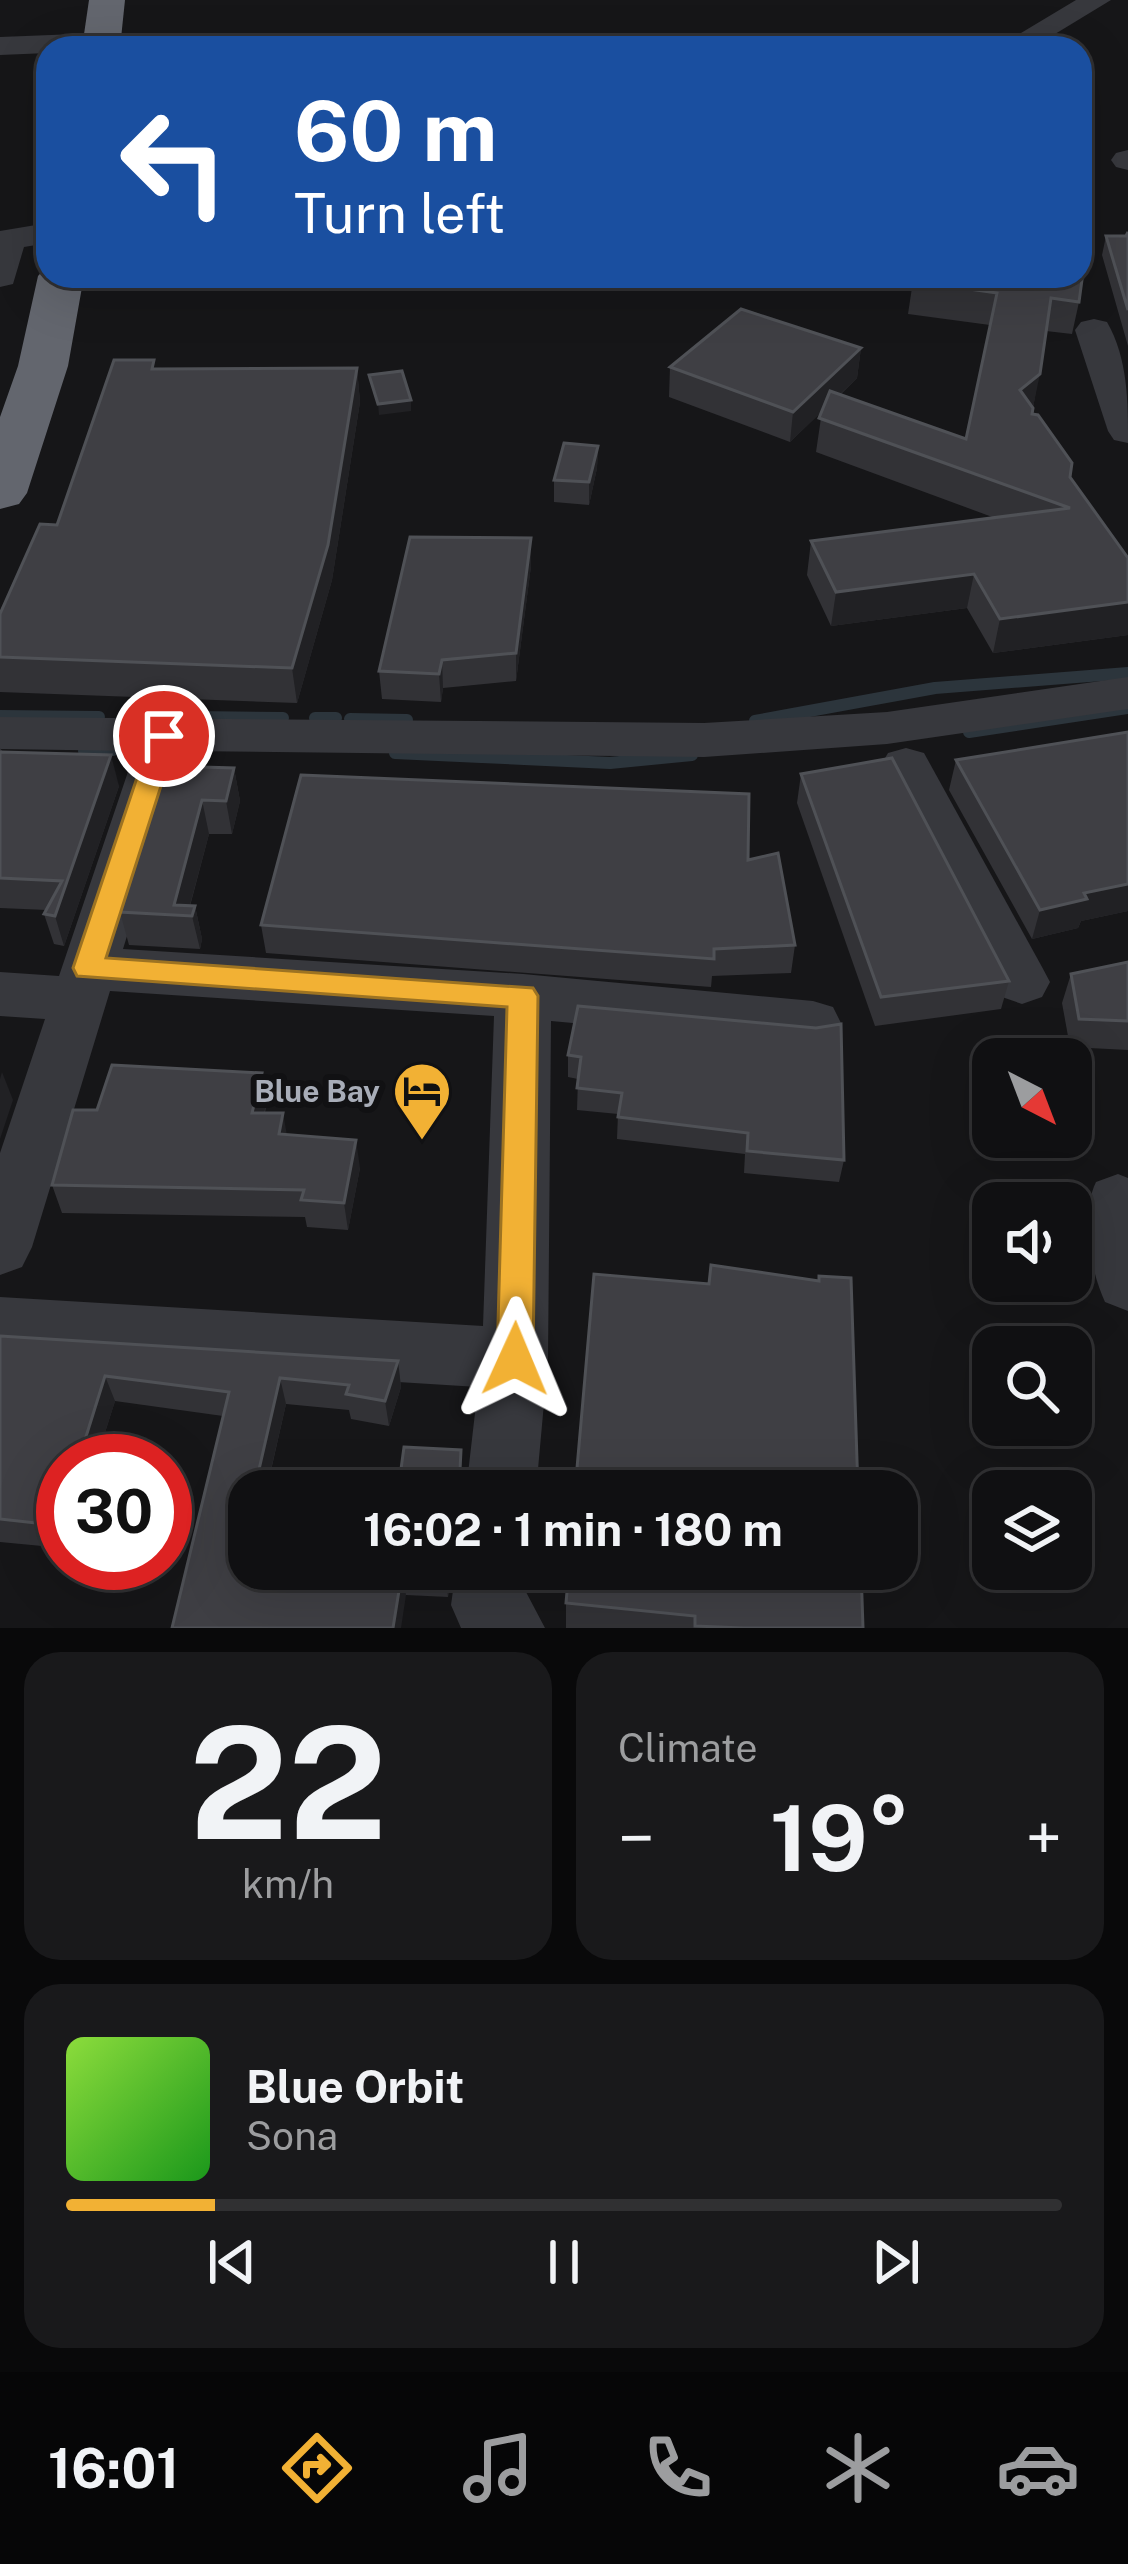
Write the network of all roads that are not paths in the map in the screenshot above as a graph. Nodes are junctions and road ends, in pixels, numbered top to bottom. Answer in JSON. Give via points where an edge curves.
{"nodes":[{"id":1,"x":107,"y":0,"type":"edge"},
{"id":2,"x":1097,"y":0,"type":"edge"},
{"id":3,"x":102,"y":36,"type":"edge"},
{"id":4,"x":1032,"y":36,"type":"edge"},
{"id":5,"x":0,"y":46,"type":"edge"},
{"id":6,"x":36,"y":46,"type":"edge"},
{"id":7,"x":36,"y":235,"type":"edge"},
{"id":8,"x":0,"y":276,"type":"edge"},
{"id":9,"x":59,"y":288,"type":"edge"},
{"id":10,"x":1094,"y":330,"type":"dead end"},
{"id":11,"x":1128,"y":431,"type":"edge"},
{"id":12,"x":0,"y":493,"type":"edge"},
{"id":13,"x":1128,"y":693,"type":"edge"},
{"id":14,"x":0,"y":733,"type":"edge"},
{"id":15,"x":164,"y":736,"type":"junction"},
{"id":16,"x":906,"y":765,"type":"dead end"},
{"id":17,"x":1022,"y":982,"type":"dead end"},
{"id":18,"x":83,"y":984,"type":"junction"},
{"id":19,"x":0,"y":994,"type":"edge"},
{"id":20,"x":523,"y":996,"type":"junction"},
{"id":21,"x":813,"y":1023,"type":"edge"},
{"id":22,"x":1118,"y":1201,"type":"dead end"},
{"id":23,"x":0,"y":1247,"type":"edge"},
{"id":24,"x":1128,"y":1282,"type":"edge"},
{"id":25,"x":0,"y":1328,"type":"edge"},
{"id":26,"x":515,"y":1359,"type":"junction"},
{"id":27,"x":503,"y":1470,"type":"edge"},
{"id":28,"x":490,"y":1590,"type":"edge"},
{"id":29,"x":508,"y":1628,"type":"edge"}],
"edges":[{"from":1,"to":3,"type":"highway"},
{"from":2,"to":4,"type":"street"},
{"from":5,"to":6,"type":"street"},
{"from":7,"to":8,"type":"street","via":[[9,239]]},
{"from":9,"to":12,"type":"highway","via":[[44,366]]},
{"from":10,"to":11,"type":"street"},
{"from":13,"to":15,"type":"street","via":[[887,728],[704,740]]},
{"from":14,"to":15,"type":"street"},
{"from":15,"to":18,"type":"street"},
{"from":16,"to":17,"type":"street"},
{"from":18,"to":19,"type":"street"},
{"from":18,"to":20,"type":"street"},
{"from":18,"to":23,"type":"street"},
{"from":20,"to":21,"type":"street"},
{"from":20,"to":26,"type":"street"},
{"from":22,"to":24,"type":"street"},
{"from":25,"to":26,"type":"street"},
{"from":26,"to":27,"type":"street"},
{"from":28,"to":29,"type":"street","via":[[488,1605]]}]}
